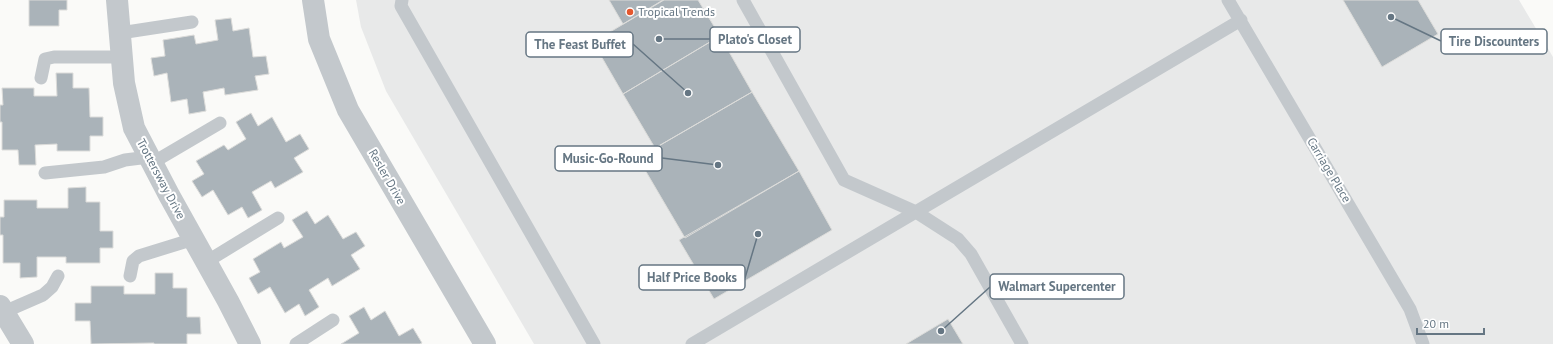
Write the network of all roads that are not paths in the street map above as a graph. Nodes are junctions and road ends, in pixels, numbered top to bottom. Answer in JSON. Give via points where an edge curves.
{"nodes":[{"id":1,"x":117,"y":0,"type":"edge"},
{"id":2,"x":313,"y":0,"type":"edge"},
{"id":3,"x":402,"y":0,"type":"edge"},
{"id":4,"x":743,"y":0,"type":"edge"},
{"id":5,"x":1228,"y":0,"type":"edge"},
{"id":6,"x":1241,"y":20,"type":"junction"},
{"id":7,"x":192,"y":22,"type":"dead end"},
{"id":8,"x":120,"y":32,"type":"junction"},
{"id":9,"x":122,"y":57,"type":"junction"},
{"id":10,"x":41,"y":78,"type":"dead end"},
{"id":11,"x":220,"y":123,"type":"dead end"},
{"id":12,"x":151,"y":160,"type":"junction"},
{"id":13,"x":45,"y":173,"type":"dead end"},
{"id":14,"x":916,"y":212,"type":"junction"},
{"id":15,"x":278,"y":218,"type":"dead end"},
{"id":16,"x":194,"y":240,"type":"junction"},
{"id":17,"x":206,"y":262,"type":"junction"},
{"id":18,"x":58,"y":276,"type":"dead end"},
{"id":19,"x":130,"y":276,"type":"dead end"},
{"id":20,"x":2,"y":309,"type":"edge"},
{"id":21,"x":333,"y":320,"type":"dead end"},
{"id":22,"x":23,"y":344,"type":"edge"},
{"id":23,"x":250,"y":344,"type":"edge"},
{"id":24,"x":296,"y":344,"type":"edge"},
{"id":25,"x":485,"y":344,"type":"edge"},
{"id":26,"x":594,"y":344,"type":"edge"},
{"id":27,"x":692,"y":344,"type":"edge"},
{"id":28,"x":1022,"y":344,"type":"edge"},
{"id":29,"x":1423,"y":344,"type":"edge"}],
"edges":[{"from":1,"to":8,"type":"street","name":"Trottersway Drive"},
{"from":2,"to":25,"type":"street","name":"Resler Drive","via":[[319,39],[348,110]]},
{"from":3,"to":26,"type":"lane","via":[[401,6]]},
{"from":4,"to":14,"type":"lane","via":[[844,180]]},
{"from":5,"to":6,"type":"lane","name":"Carriage Place"},
{"from":6,"to":14,"type":"lane"},
{"from":6,"to":29,"type":"lane","name":"Carriage Place","via":[[1410,309]]},
{"from":7,"to":8,"type":"lane"},
{"from":8,"to":9,"type":"street","name":"Trottersway Drive"},
{"from":9,"to":10,"type":"lane","via":[[45,59]]},
{"from":9,"to":12,"type":"street","name":"Trottersway Drive","via":[[124,83],[134,128]]},
{"from":11,"to":12,"type":"lane"},
{"from":12,"to":13,"type":"lane","via":[[124,160],[104,167]]},
{"from":12,"to":16,"type":"street","name":"Trottersway Drive"},
{"from":14,"to":27,"type":"lane"},
{"from":14,"to":28,"type":"lane","via":[[958,239],[971,254]]},
{"from":15,"to":17,"type":"lane"},
{"from":16,"to":17,"type":"street","name":"Trottersway Drive"},
{"from":16,"to":19,"type":"lane","via":[[139,256],[133,261]]},
{"from":17,"to":23,"type":"street","name":"Trottersway Drive"},
{"from":18,"to":20,"type":"lane","via":[[52,287],[43,295]]},
{"from":20,"to":22,"type":"street"},
{"from":21,"to":24,"type":"lane"}]}
